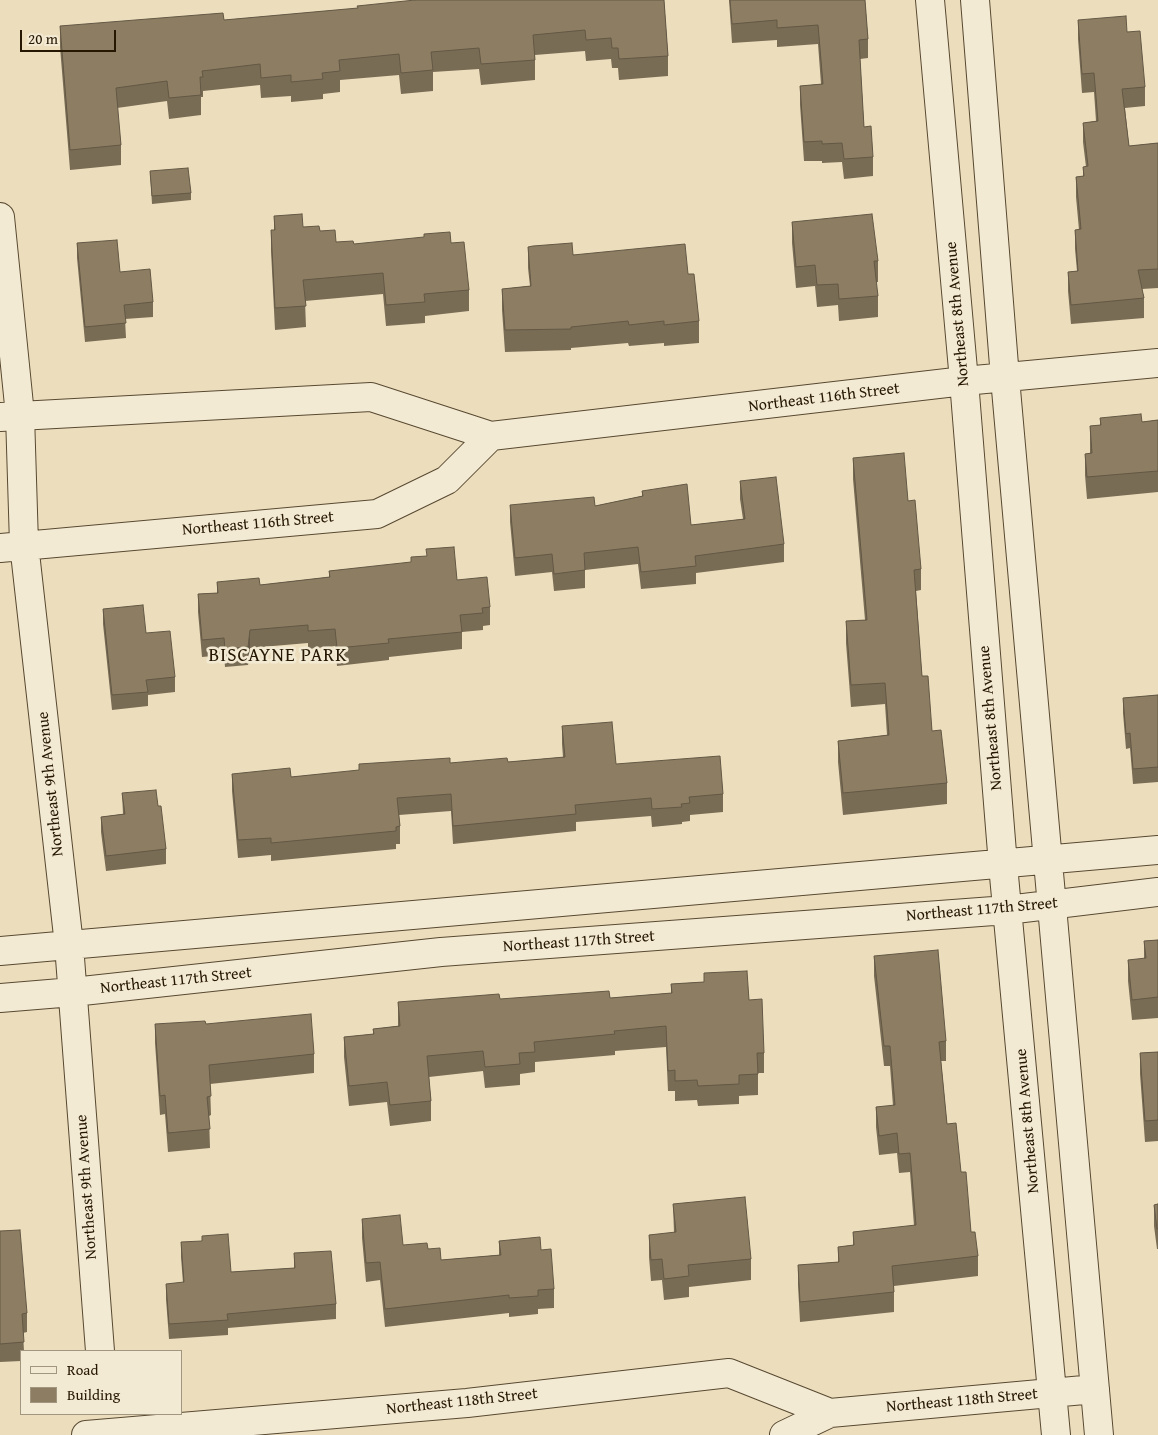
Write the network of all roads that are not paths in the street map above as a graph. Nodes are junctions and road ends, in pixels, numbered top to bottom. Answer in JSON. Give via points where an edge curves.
{"nodes":[{"id":1,"x":930,"y":0,"type":"edge"},
{"id":2,"x":975,"y":0,"type":"edge"},
{"id":3,"x":0,"y":217,"type":"edge"},
{"id":4,"x":1158,"y":363,"type":"edge"},
{"id":5,"x":1006,"y":378,"type":"junction"},
{"id":6,"x":964,"y":381,"type":"junction"},
{"id":7,"x":10,"y":416,"type":"edge"},
{"id":8,"x":491,"y":436,"type":"junction"},
{"id":9,"x":12,"y":546,"type":"edge"},
{"id":10,"x":1158,"y":850,"type":"edge"},
{"id":11,"x":1047,"y":861,"type":"junction"},
{"id":12,"x":1003,"y":865,"type":"junction"},
{"id":13,"x":1158,"y":892,"type":"edge"},
{"id":14,"x":1051,"y":904,"type":"junction"},
{"id":15,"x":1007,"y":910,"type":"junction"},
{"id":16,"x":69,"y":945,"type":"junction"},
{"id":17,"x":0,"y":951,"type":"edge"},
{"id":18,"x":72,"y":992,"type":"junction"},
{"id":19,"x":0,"y":998,"type":"edge"},
{"id":20,"x":100,"y":1350,"type":"edge"},
{"id":21,"x":1095,"y":1389,"type":"junction"},
{"id":22,"x":1053,"y":1393,"type":"junction"},
{"id":23,"x":830,"y":1413,"type":"junction"},
{"id":24,"x":101,"y":1429,"type":"edge"},
{"id":25,"x":784,"y":1435,"type":"edge"},
{"id":26,"x":1056,"y":1435,"type":"edge"},
{"id":27,"x":1099,"y":1435,"type":"edge"}],
"edges":[{"from":1,"to":6,"type":"street","name":"Northeast 8th Avenue"},
{"from":2,"to":5,"type":"street"},
{"from":3,"to":7,"type":"street","name":"Northeast 9th Avenue"},
{"from":4,"to":5,"type":"street","name":"Northeast 116th Street"},
{"from":5,"to":6,"type":"street","name":"Northeast 116th Street"},
{"from":5,"to":11,"type":"street"},
{"from":6,"to":8,"type":"street","name":"Northeast 116th Street"},
{"from":6,"to":12,"type":"street","name":"Northeast 8th Avenue"},
{"from":7,"to":8,"type":"street","name":"Northeast 116th Street","via":[[371,397]]},
{"from":7,"to":9,"type":"street","name":"Northeast 9th Avenue"},
{"from":8,"to":9,"type":"street","name":"Northeast 116th Street","via":[[447,480],[377,514]]},
{"from":9,"to":16,"type":"street","name":"Northeast 9th Avenue"},
{"from":10,"to":11,"type":"street"},
{"from":11,"to":12,"type":"street"},
{"from":11,"to":14,"type":"street"},
{"from":12,"to":15,"type":"street","name":"Northeast 8th Avenue"},
{"from":12,"to":16,"type":"street"},
{"from":13,"to":14,"type":"street","name":"Northeast 117th Street"},
{"from":14,"to":15,"type":"street","name":"Northeast 117th Street"},
{"from":14,"to":21,"type":"street"},
{"from":15,"to":18,"type":"street","name":"Northeast 117th Street","via":[[441,952]]},
{"from":15,"to":22,"type":"street","name":"Northeast 8th Avenue"},
{"from":16,"to":17,"type":"street"},
{"from":16,"to":18,"type":"street","name":"Northeast 9th Avenue"},
{"from":18,"to":19,"type":"street","name":"Northeast 117th Street"},
{"from":18,"to":20,"type":"street","name":"Northeast 9th Avenue"},
{"from":21,"to":22,"type":"street","name":"Northeast 118th Street"},
{"from":21,"to":27,"type":"street"},
{"from":22,"to":23,"type":"street","name":"Northeast 118th Street"},
{"from":22,"to":26,"type":"street","name":"Northeast 8th Avenue"},
{"from":23,"to":24,"type":"street","name":"Northeast 118th Street","via":[[729,1373],[467,1403]]},
{"from":23,"to":25,"type":"street","name":"Northeast 118th Street"}]}
